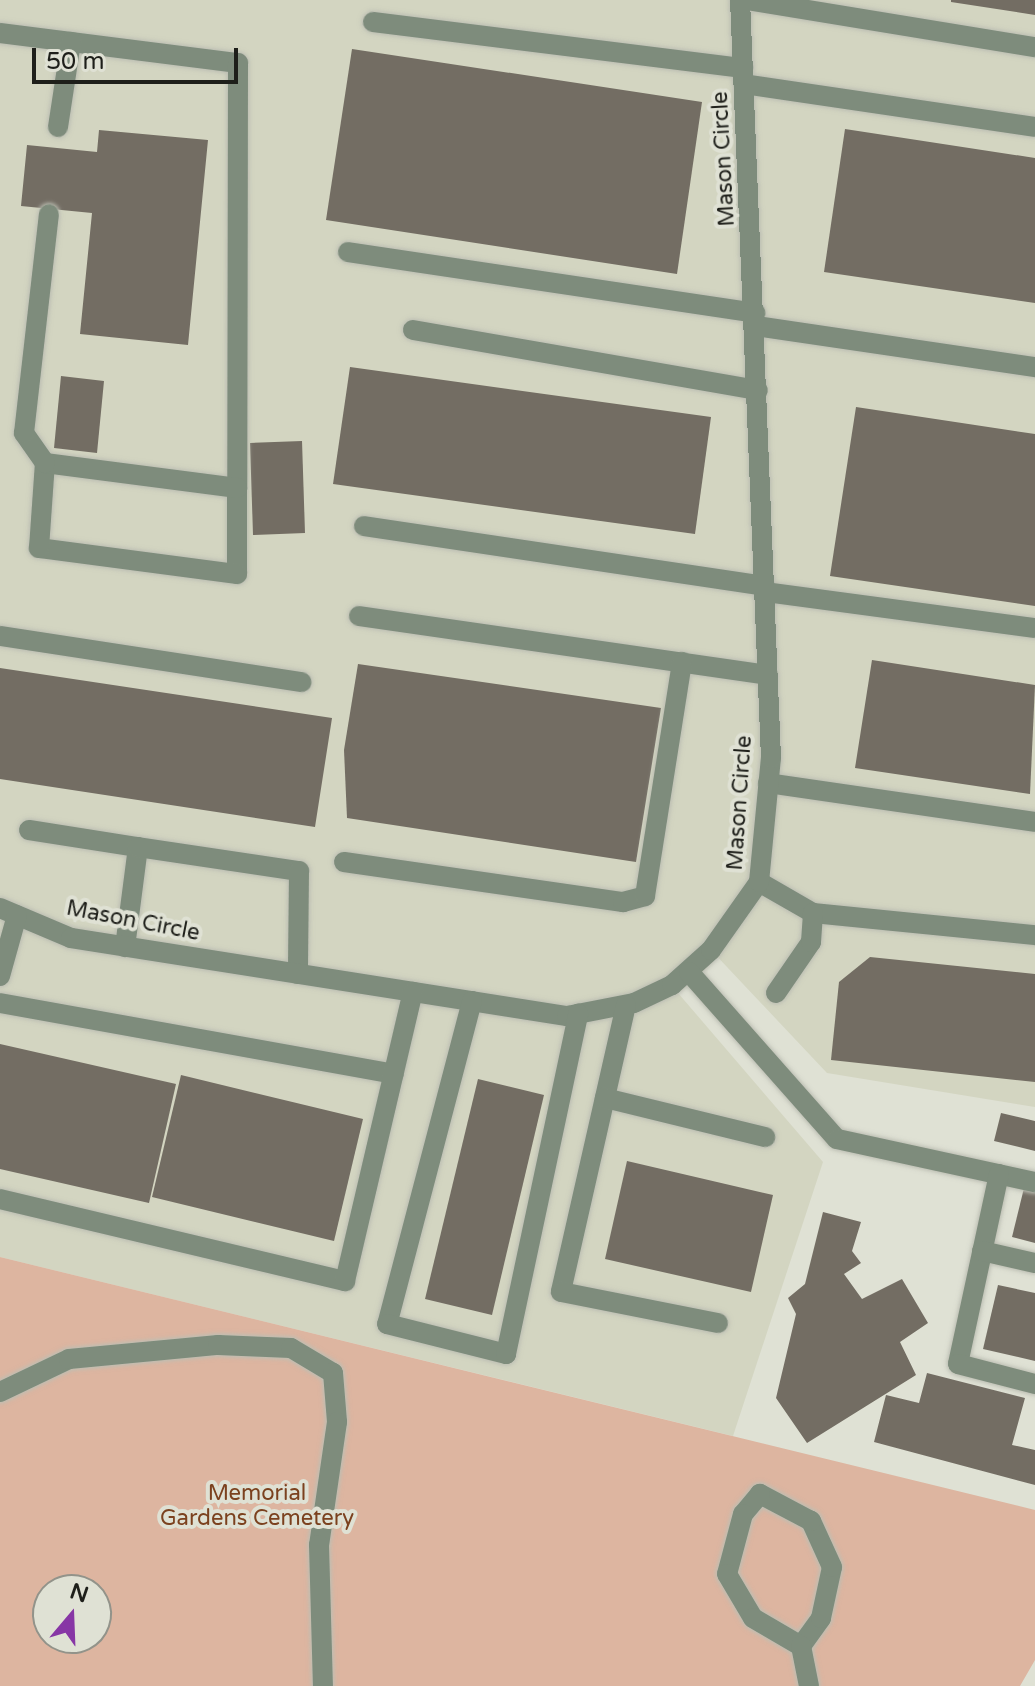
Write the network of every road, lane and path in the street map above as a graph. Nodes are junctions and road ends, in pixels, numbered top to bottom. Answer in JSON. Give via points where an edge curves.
{"nodes":[{"id":1,"x":740,"y":0,"type":"edge"},
{"id":2,"x":747,"y":0,"type":"edge"},
{"id":3,"x":373,"y":22,"type":"dead end"},
{"id":4,"x":0,"y":33,"type":"edge"},
{"id":5,"x":71,"y":42,"type":"junction"},
{"id":6,"x":1035,"y":47,"type":"edge"},
{"id":7,"x":743,"y":76,"type":"junction"},
{"id":8,"x":58,"y":127,"type":"dead end"},
{"id":9,"x":1035,"y":127,"type":"edge"},
{"id":10,"x":49,"y":214,"type":"dead end"},
{"id":11,"x":348,"y":252,"type":"dead end"},
{"id":12,"x":756,"y":319,"type":"junction"},
{"id":13,"x":413,"y":330,"type":"dead end"},
{"id":14,"x":1035,"y":367,"type":"edge"},
{"id":15,"x":758,"y":390,"type":"junction"},
{"id":16,"x":45,"y":463,"type":"junction"},
{"id":17,"x":237,"y":488,"type":"junction"},
{"id":18,"x":364,"y":526,"type":"dead end"},
{"id":19,"x":765,"y":589,"type":"junction"},
{"id":20,"x":359,"y":616,"type":"dead end"},
{"id":21,"x":1035,"y":628,"type":"edge"},
{"id":22,"x":0,"y":636,"type":"edge"},
{"id":23,"x":682,"y":662,"type":"junction"},
{"id":24,"x":768,"y":675,"type":"junction"},
{"id":25,"x":302,"y":682,"type":"dead end"},
{"id":26,"x":768,"y":783,"type":"junction"},
{"id":27,"x":1035,"y":822,"type":"edge"},
{"id":28,"x":29,"y":830,"type":"dead end"},
{"id":29,"x":138,"y":847,"type":"junction"},
{"id":30,"x":344,"y":862,"type":"dead end"},
{"id":31,"x":759,"y":882,"type":"junction"},
{"id":32,"x":9,"y":911,"type":"edge"},
{"id":33,"x":813,"y":913,"type":"junction"},
{"id":34,"x":1035,"y":935,"type":"edge"},
{"id":35,"x":125,"y":947,"type":"junction"},
{"id":36,"x":689,"y":972,"type":"junction"},
{"id":37,"x":298,"y":974,"type":"junction"},
{"id":38,"x":0,"y":976,"type":"edge"},
{"id":39,"x":413,"y":992,"type":"junction"},
{"id":40,"x":776,"y":993,"type":"dead end"},
{"id":41,"x":472,"y":1001,"type":"junction"},
{"id":42,"x":0,"y":1003,"type":"edge"},
{"id":43,"x":626,"y":1005,"type":"junction"},
{"id":44,"x":578,"y":1014,"type":"junction"},
{"id":45,"x":394,"y":1074,"type":"junction"},
{"id":46,"x":605,"y":1098,"type":"junction"},
{"id":47,"x":765,"y":1137,"type":"dead end"},
{"id":48,"x":999,"y":1174,"type":"junction"},
{"id":49,"x":1035,"y":1182,"type":"edge"},
{"id":50,"x":0,"y":1199,"type":"edge"},
{"id":51,"x":982,"y":1251,"type":"junction"},
{"id":52,"x":1035,"y":1263,"type":"edge"},
{"id":53,"x":718,"y":1323,"type":"dead end"},
{"id":54,"x":1035,"y":1384,"type":"edge"},
{"id":55,"x":0,"y":1392,"type":"edge"},
{"id":56,"x":801,"y":1646,"type":"junction"},
{"id":57,"x":323,"y":1686,"type":"edge"},
{"id":58,"x":809,"y":1686,"type":"edge"}],
"edges":[{"from":1,"to":7,"type":"street","name":"Mason Circle"},
{"from":2,"to":6,"type":"street"},
{"from":3,"to":7,"type":"street"},
{"from":4,"to":5,"type":"street"},
{"from":5,"to":8,"type":"street"},
{"from":5,"to":17,"type":"street","via":[[238,63]]},
{"from":7,"to":9,"type":"street"},
{"from":7,"to":12,"type":"street","name":"Mason Circle"},
{"from":10,"to":16,"type":"street","via":[[24,433]]},
{"from":11,"to":12,"type":"street"},
{"from":12,"to":14,"type":"street"},
{"from":12,"to":15,"type":"street","name":"Mason Circle"},
{"from":13,"to":15,"type":"street"},
{"from":15,"to":19,"type":"street","name":"Mason Circle"},
{"from":16,"to":17,"type":"street"},
{"from":16,"to":17,"type":"street","via":[[39,548],[237,574]]},
{"from":18,"to":19,"type":"street"},
{"from":19,"to":21,"type":"street"},
{"from":19,"to":24,"type":"street","name":"Mason Circle"},
{"from":20,"to":23,"type":"street"},
{"from":22,"to":25,"type":"street"},
{"from":23,"to":24,"type":"street"},
{"from":23,"to":30,"type":"street","via":[[645,896],[623,902]]},
{"from":24,"to":26,"type":"street","name":"Mason Circle"},
{"from":26,"to":27,"type":"street"},
{"from":26,"to":31,"type":"street","name":"Mason Circle"},
{"from":28,"to":29,"type":"street"},
{"from":29,"to":35,"type":"street"},
{"from":29,"to":37,"type":"street","via":[[299,871]]},
{"from":31,"to":33,"type":"street"},
{"from":31,"to":36,"type":"street","name":"Mason Circle"},
{"from":32,"to":35,"type":"street","name":"Mason Circle","via":[[71,938]]},
{"from":32,"to":38,"type":"street"},
{"from":33,"to":34,"type":"street"},
{"from":33,"to":40,"type":"street","via":[[811,942]]},
{"from":35,"to":37,"type":"street","name":"Mason Circle"},
{"from":36,"to":43,"type":"street","name":"Mason Circle"},
{"from":36,"to":48,"type":"street","via":[[837,1139]]},
{"from":37,"to":39,"type":"street","name":"Mason Circle"},
{"from":39,"to":41,"type":"street","name":"Mason Circle"},
{"from":39,"to":45,"type":"street"},
{"from":41,"to":44,"type":"street","name":"Mason Circle"},
{"from":41,"to":44,"type":"street","via":[[387,1324],[506,1354]]},
{"from":42,"to":45,"type":"street"},
{"from":43,"to":44,"type":"street","name":"Mason Circle"},
{"from":43,"to":46,"type":"street"},
{"from":45,"to":50,"type":"street","via":[[345,1281]]},
{"from":46,"to":47,"type":"street"},
{"from":46,"to":53,"type":"street","via":[[561,1292]]},
{"from":48,"to":49,"type":"street"},
{"from":48,"to":51,"type":"street"},
{"from":51,"to":52,"type":"street"},
{"from":51,"to":54,"type":"street","via":[[958,1364]]},
{"from":55,"to":57,"type":"street","via":[[69,1359],[218,1345],[291,1348],[333,1373],[337,1422],[319,1545]]},
{"from":56,"to":56,"type":"street","via":[[821,1618],[832,1567],[811,1521],[760,1494],[743,1514],[727,1574],[753,1618]]},
{"from":56,"to":58,"type":"street"}]}
